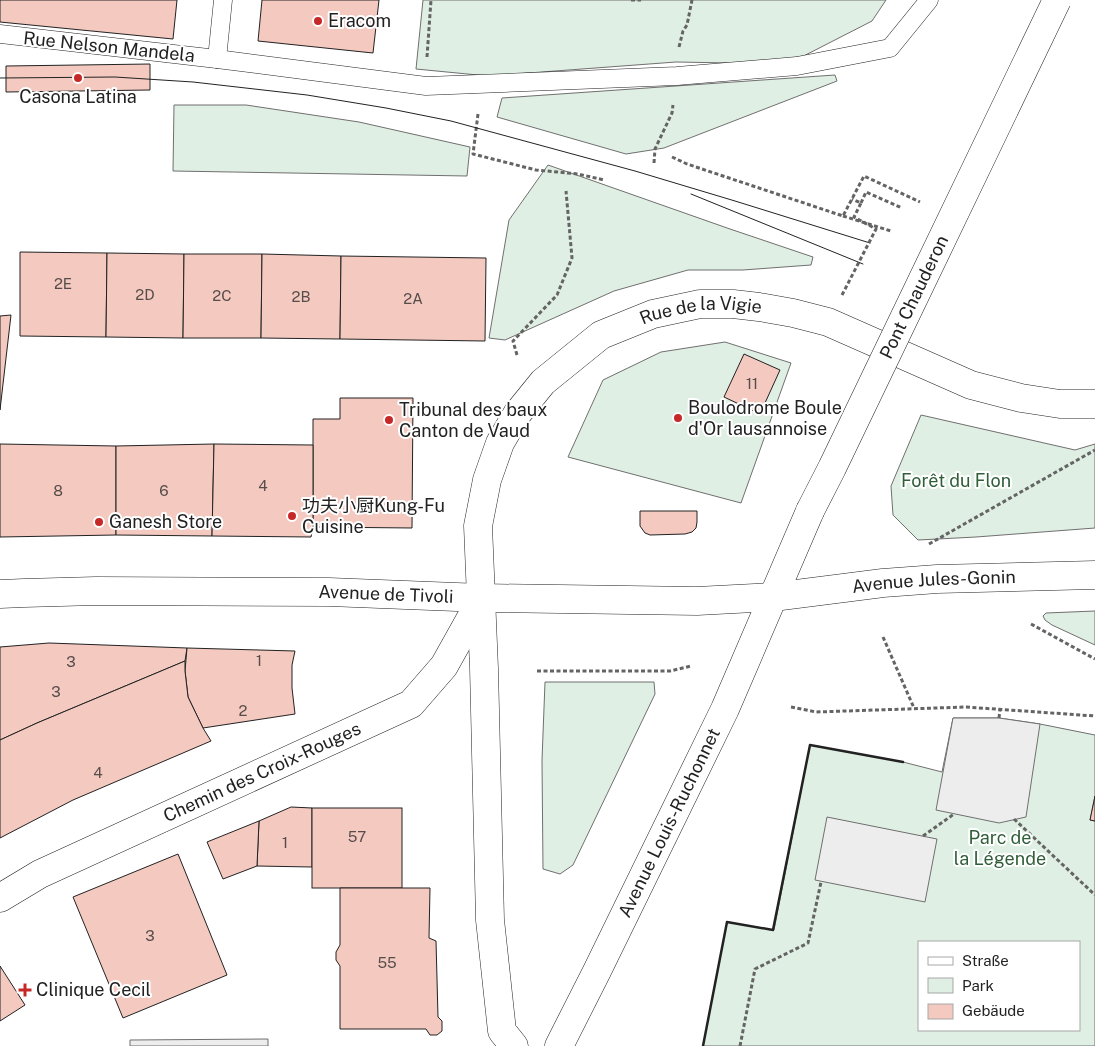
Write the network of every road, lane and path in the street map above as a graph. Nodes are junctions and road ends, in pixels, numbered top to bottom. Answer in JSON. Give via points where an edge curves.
{"nodes":[{"id":1,"x":223,"y":0,"type":"edge"},
{"id":2,"x":432,"y":0,"type":"edge"},
{"id":3,"x":631,"y":0,"type":"edge"},
{"id":4,"x":641,"y":0,"type":"edge"},
{"id":5,"x":692,"y":0,"type":"edge"},
{"id":6,"x":929,"y":0,"type":"edge"},
{"id":7,"x":1057,"y":0,"type":"edge"},
{"id":8,"x":0,"y":34,"type":"edge"},
{"id":9,"x":678,"y":54,"type":"dead end"},
{"id":10,"x":217,"y":59,"type":"junction"},
{"id":11,"x":482,"y":83,"type":"junction"},
{"id":12,"x":426,"y":86,"type":"junction"},
{"id":13,"x":674,"y":104,"type":"dead end"},
{"id":14,"x":672,"y":157,"type":"dead end"},
{"id":15,"x":654,"y":163,"type":"dead end"},
{"id":16,"x":604,"y":180,"type":"dead end"},
{"id":17,"x":566,"y":191,"type":"dead end"},
{"id":18,"x":852,"y":199,"type":"junction"},
{"id":19,"x":861,"y":203,"type":"junction"},
{"id":20,"x":902,"y":208,"type":"dead end"},
{"id":21,"x":843,"y":216,"type":"junction"},
{"id":22,"x":953,"y":218,"type":"junction"},
{"id":23,"x":891,"y":231,"type":"dead end"},
{"id":24,"x":842,"y":295,"type":"dead end"},
{"id":25,"x":517,"y":355,"type":"dead end"},
{"id":26,"x":1095,"y":404,"type":"edge"},
{"id":27,"x":1095,"y":450,"type":"edge"},
{"id":28,"x":929,"y":544,"type":"dead end"},
{"id":29,"x":1095,"y":575,"type":"edge"},
{"id":30,"x":0,"y":594,"type":"edge"},
{"id":31,"x":774,"y":597,"type":"junction"},
{"id":32,"x":482,"y":598,"type":"junction"},
{"id":33,"x":1031,"y":624,"type":"dead end"},
{"id":34,"x":883,"y":637,"type":"dead end"},
{"id":35,"x":1095,"y":659,"type":"edge"},
{"id":36,"x":691,"y":666,"type":"dead end"},
{"id":37,"x":537,"y":670,"type":"dead end"},
{"id":38,"x":791,"y":707,"type":"dead end"},
{"id":39,"x":914,"y":708,"type":"junction"},
{"id":40,"x":1000,"y":708,"type":"junction"},
{"id":41,"x":1095,"y":716,"type":"edge"},
{"id":42,"x":999,"y":718,"type":"dead end"},
{"id":43,"x":954,"y":814,"type":"dead end"},
{"id":44,"x":1014,"y":819,"type":"dead end"},
{"id":45,"x":923,"y":836,"type":"dead end"},
{"id":46,"x":821,"y":882,"type":"dead end"},
{"id":47,"x":1095,"y":895,"type":"edge"},
{"id":48,"x":0,"y":898,"type":"edge"},
{"id":49,"x":514,"y":1046,"type":"edge"},
{"id":50,"x":558,"y":1046,"type":"edge"},
{"id":51,"x":740,"y":1046,"type":"edge"}],
"edges":[{"from":1,"to":10,"type":"lane"},
{"from":2,"to":12,"type":"path"},
{"from":3,"to":4,"type":"path"},
{"from":5,"to":9,"type":"path"},
{"from":6,"to":11,"type":"lane","name":"Rue Nelson Mandela","via":[[890,48],[796,66],[677,76]]},
{"from":7,"to":22,"type":"main road","name":"Pont Chauderon","bridge":true},
{"from":8,"to":10,"type":"lane","name":"Rue Nelson Mandela"},
{"from":10,"to":12,"type":"lane","name":"Rue Nelson Mandela"},
{"from":11,"to":12,"type":"lane","name":"Rue Nelson Mandela"},
{"from":11,"to":16,"type":"path","via":[[474,154],[536,170]]},
{"from":13,"to":15,"type":"path","via":[[655,149]]},
{"from":14,"to":21,"type":"path"},
{"from":17,"to":25,"type":"path","via":[[572,258],[557,295],[513,341]]},
{"from":18,"to":19,"type":"path","bridge":true},
{"from":18,"to":21,"type":"path"},
{"from":18,"to":22,"type":"path","via":[[864,176]]},
{"from":19,"to":20,"type":"path","via":[[866,192]]},
{"from":19,"to":24,"type":"path","bridge":true,"via":[[854,217],[876,229]]},
{"from":21,"to":23,"type":"path"},
{"from":22,"to":31,"type":"main road","name":"Pont Chauderon","bridge":true,"via":[[810,511]]},
{"from":26,"to":32,"type":"main road","name":"Rue de la Vigie","via":[[1060,404],[1020,398],[971,385],[838,326],[793,313],[733,304],[700,304],[653,314],[601,335],[543,382],[517,414],[500,443],[482,502],[478,526]]},
{"from":27,"to":28,"type":"path"},
{"from":29,"to":31,"type":"main road","name":"Avenue Jules-Gonin","via":[[937,579]]},
{"from":30,"to":32,"type":"main road","name":"Avenue de Tivoli","via":[[329,592]]},
{"from":31,"to":32,"type":"main road","name":"Avenue de Tivoli","via":[[697,601]]},
{"from":31,"to":50,"type":"main road","name":"Avenue Louis-Ruchonnet","via":[[722,715]]},
{"from":32,"to":48,"type":"main road","name":"Chemin des Croix-Rouges","via":[[444,666],[412,704],[40,874]]},
{"from":32,"to":49,"type":"main road","via":[[490,920],[502,1031]]},
{"from":33,"to":35,"type":"path"},
{"from":34,"to":39,"type":"path"},
{"from":36,"to":37,"type":"path","via":[[670,671]]},
{"from":38,"to":39,"type":"path","via":[[816,712]]},
{"from":39,"to":40,"type":"path"},
{"from":40,"to":41,"type":"path"},
{"from":40,"to":42,"type":"path"},
{"from":43,"to":45,"type":"path"},
{"from":44,"to":47,"type":"path"},
{"from":46,"to":51,"type":"path","via":[[808,943],[755,969]]}]}
